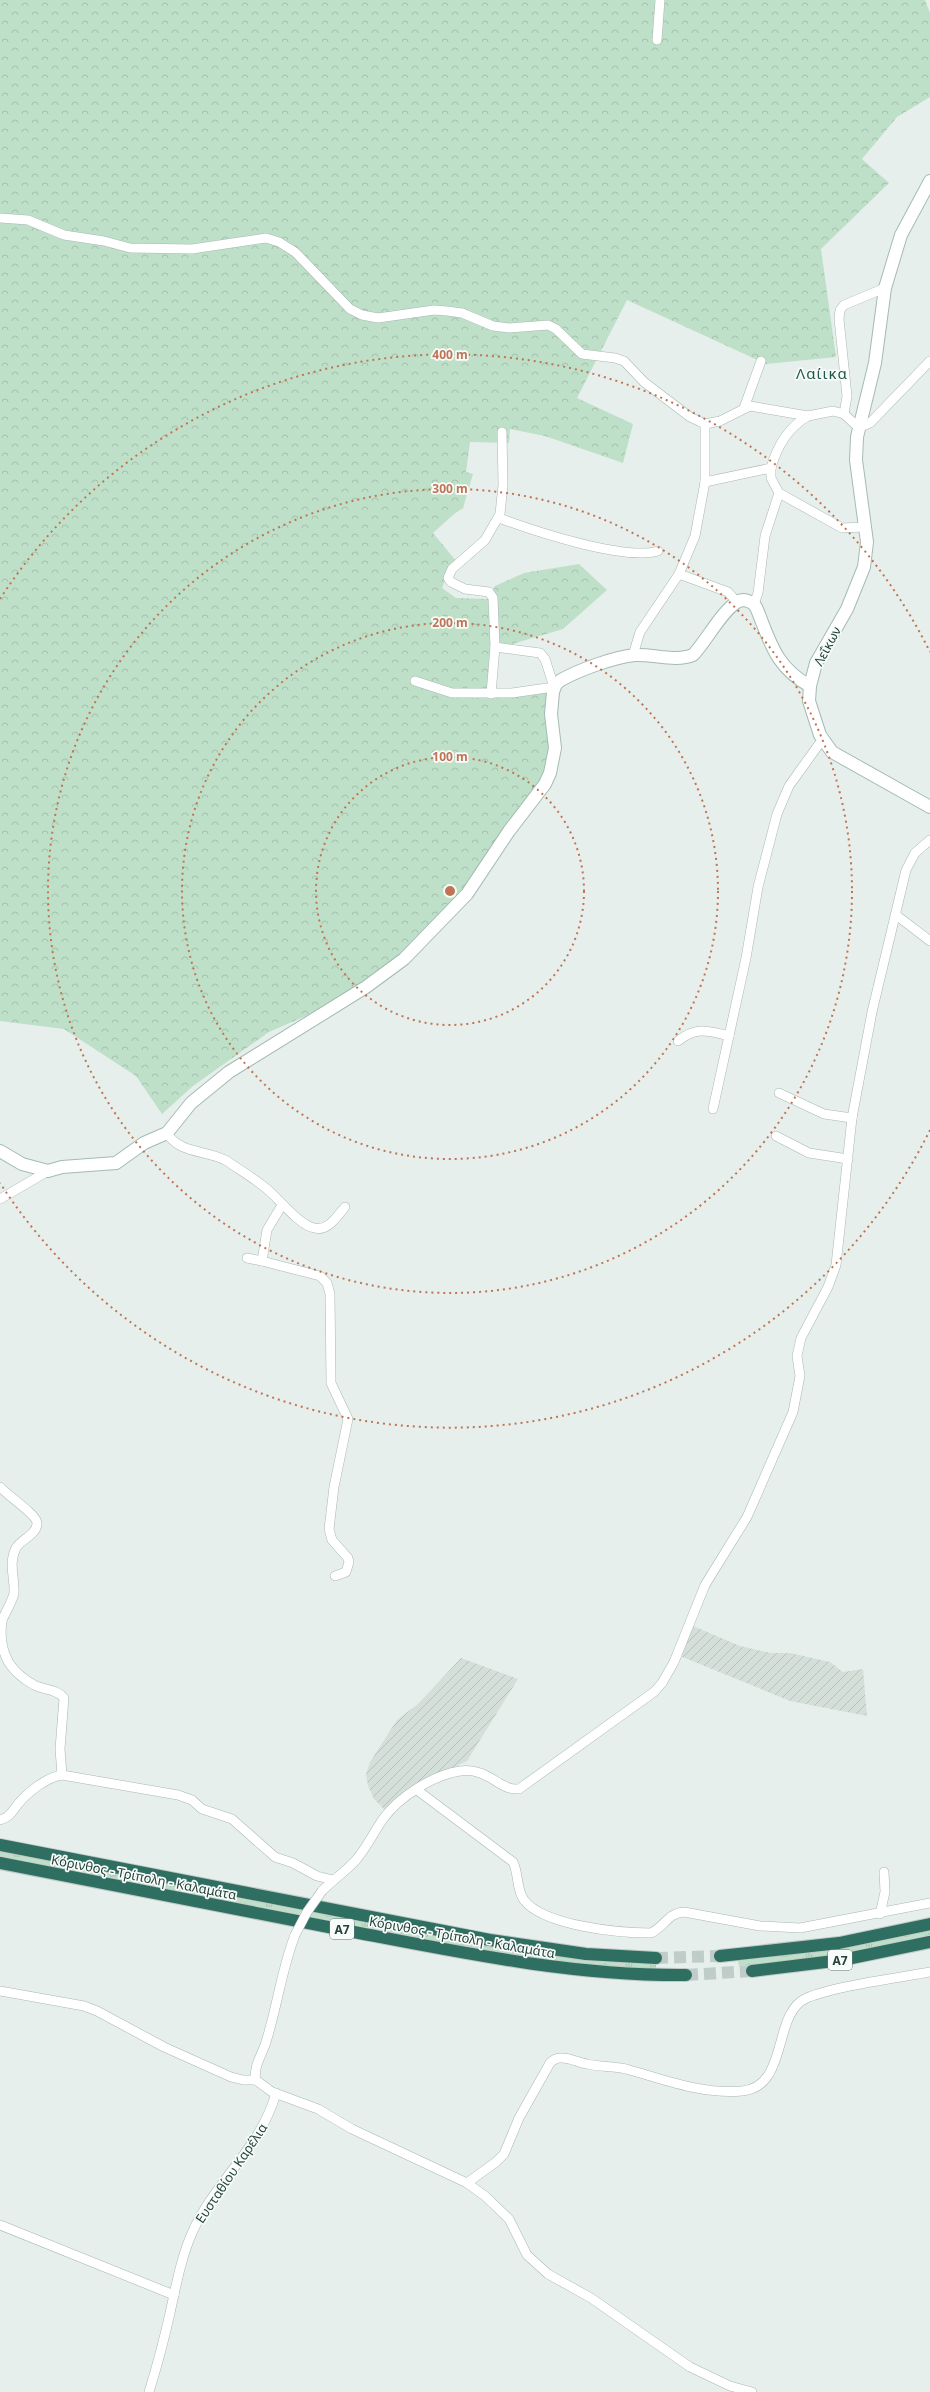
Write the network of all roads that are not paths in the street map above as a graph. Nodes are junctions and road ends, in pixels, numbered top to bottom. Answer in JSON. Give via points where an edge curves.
{"nodes":[{"id":1,"x":660,"y":0,"type":"edge"},
{"id":2,"x":657,"y":40,"type":"dead end"},
{"id":3,"x":930,"y":181,"type":"edge"},
{"id":4,"x":0,"y":218,"type":"edge"},
{"id":5,"x":886,"y":288,"type":"junction"},
{"id":6,"x":761,"y":361,"type":"dead end"},
{"id":7,"x":930,"y":361,"type":"edge"},
{"id":8,"x":744,"y":408,"type":"junction"},
{"id":9,"x":844,"y":414,"type":"junction"},
{"id":10,"x":808,"y":416,"type":"junction"},
{"id":11,"x":705,"y":424,"type":"junction"},
{"id":12,"x":859,"y":428,"type":"junction"},
{"id":13,"x":502,"y":432,"type":"dead end"},
{"id":14,"x":771,"y":468,"type":"junction"},
{"id":15,"x":705,"y":482,"type":"junction"},
{"id":16,"x":779,"y":493,"type":"junction"},
{"id":17,"x":499,"y":518,"type":"junction"},
{"id":18,"x":865,"y":527,"type":"junction"},
{"id":19,"x":658,"y":551,"type":"dead end"},
{"id":20,"x":679,"y":574,"type":"junction"},
{"id":21,"x":737,"y":602,"type":"junction"},
{"id":22,"x":754,"y":604,"type":"junction"},
{"id":23,"x":495,"y":647,"type":"junction"},
{"id":24,"x":633,"y":655,"type":"junction"},
{"id":25,"x":415,"y":681,"type":"dead end"},
{"id":26,"x":810,"y":686,"type":"junction"},
{"id":27,"x":554,"y":687,"type":"junction"},
{"id":28,"x":491,"y":694,"type":"junction"},
{"id":29,"x":822,"y":740,"type":"junction"},
{"id":30,"x":930,"y":807,"type":"edge"},
{"id":31,"x":930,"y":840,"type":"edge"},
{"id":32,"x":896,"y":914,"type":"junction"},
{"id":33,"x":930,"y":941,"type":"edge"},
{"id":34,"x":729,"y":1036,"type":"junction"},
{"id":35,"x":678,"y":1041,"type":"dead end"},
{"id":36,"x":779,"y":1093,"type":"dead end"},
{"id":37,"x":713,"y":1109,"type":"dead end"},
{"id":38,"x":852,"y":1118,"type":"junction"},
{"id":39,"x":168,"y":1134,"type":"junction"},
{"id":40,"x":776,"y":1136,"type":"dead end"},
{"id":41,"x":0,"y":1151,"type":"edge"},
{"id":42,"x":848,"y":1159,"type":"junction"},
{"id":43,"x":48,"y":1171,"type":"junction"},
{"id":44,"x":0,"y":1199,"type":"edge"},
{"id":45,"x":282,"y":1205,"type":"junction"},
{"id":46,"x":345,"y":1207,"type":"dead end"},
{"id":47,"x":247,"y":1258,"type":"dead end"},
{"id":48,"x":262,"y":1261,"type":"junction"},
{"id":49,"x":0,"y":1487,"type":"edge"},
{"id":50,"x":335,"y":1576,"type":"dead end"},
{"id":51,"x":62,"y":1775,"type":"junction"},
{"id":52,"x":417,"y":1790,"type":"junction"},
{"id":53,"x":0,"y":1820,"type":"edge"},
{"id":54,"x":0,"y":1845,"type":"edge"},
{"id":55,"x":0,"y":1863,"type":"edge"},
{"id":56,"x":884,"y":1872,"type":"dead end"},
{"id":57,"x":333,"y":1880,"type":"junction"},
{"id":58,"x":930,"y":1903,"type":"edge"},
{"id":59,"x":880,"y":1914,"type":"junction"},
{"id":60,"x":930,"y":1924,"type":"edge"},
{"id":61,"x":930,"y":1942,"type":"edge"},
{"id":62,"x":720,"y":1956,"type":"tunnel mouth"},
{"id":63,"x":656,"y":1958,"type":"tunnel mouth"},
{"id":64,"x":752,"y":1971,"type":"tunnel mouth"},
{"id":65,"x":930,"y":1972,"type":"edge"},
{"id":66,"x":686,"y":1975,"type":"tunnel mouth"},
{"id":67,"x":0,"y":1991,"type":"edge"},
{"id":68,"x":256,"y":2080,"type":"junction"},
{"id":69,"x":276,"y":2093,"type":"junction"},
{"id":70,"x":467,"y":2183,"type":"junction"},
{"id":71,"x":0,"y":2225,"type":"edge"},
{"id":72,"x":174,"y":2295,"type":"junction"},
{"id":73,"x":149,"y":2392,"type":"edge"},
{"id":74,"x":752,"y":2392,"type":"edge"}],
"edges":[{"from":1,"to":2,"type":"street"},
{"from":3,"to":5,"type":"street","name":"Λεΐκων","via":[[901,235]]},
{"from":4,"to":11,"type":"street","via":[[28,220],[64,235],[130,248],[192,249],[266,238],[279,242],[295,252],[350,309],[362,315],[378,318],[434,310],[462,313],[492,326],[509,328],[548,325],[556,329],[582,354],[624,361],[650,387],[690,417]]},
{"from":5,"to":9,"type":"street","via":[[844,305],[840,310],[847,396]]},
{"from":5,"to":12,"type":"street","name":"Λεΐκων","via":[[875,362]]},
{"from":6,"to":8,"type":"street"},
{"from":7,"to":12,"type":"street","via":[[870,423]]},
{"from":8,"to":10,"type":"street","via":[[750,406]]},
{"from":8,"to":11,"type":"street","via":[[720,421]]},
{"from":9,"to":10,"type":"street","via":[[833,411]]},
{"from":9,"to":12,"type":"street"},
{"from":10,"to":14,"type":"street","via":[[794,424]]},
{"from":11,"to":15,"type":"street"},
{"from":12,"to":18,"type":"street","name":"Λεΐκων","via":[[856,458]]},
{"from":13,"to":17,"type":"street","via":[[504,485]]},
{"from":14,"to":15,"type":"street"},
{"from":14,"to":16,"type":"street","via":[[771,478]]},
{"from":15,"to":20,"type":"street","via":[[695,536]]},
{"from":16,"to":18,"type":"street","via":[[842,528]]},
{"from":16,"to":22,"type":"street","via":[[765,536],[758,593]]},
{"from":17,"to":19,"type":"street","via":[[534,531],[583,543],[637,554]]},
{"from":17,"to":23,"type":"street","via":[[485,540],[452,569],[448,578],[458,586],[489,592],[493,598]]},
{"from":18,"to":26,"type":"street","name":"Λεΐκων","via":[[867,548],[864,567],[847,609],[816,663]]},
{"from":20,"to":21,"type":"street","via":[[728,592]]},
{"from":20,"to":24,"type":"street","via":[[640,632]]},
{"from":21,"to":22,"type":"street","via":[[746,600]]},
{"from":21,"to":24,"type":"street","via":[[693,655]]},
{"from":22,"to":26,"type":"street","via":[[778,660],[792,674]]},
{"from":23,"to":27,"type":"street","via":[[540,653],[545,659]]},
{"from":23,"to":28,"type":"street"},
{"from":24,"to":27,"type":"street","via":[[566,677]]},
{"from":25,"to":28,"type":"street","via":[[452,693]]},
{"from":26,"to":29,"type":"street","name":"Λεΐκων","via":[[809,701]]},
{"from":27,"to":28,"type":"street"},
{"from":27,"to":39,"type":"street","via":[[551,709],[555,748],[547,779],[508,831],[464,898],[396,966],[229,1072],[192,1103]]},
{"from":29,"to":30,"type":"street","name":"Λεΐκων","via":[[840,758]]},
{"from":29,"to":34,"type":"street","via":[[789,786],[777,814],[758,887]]},
{"from":31,"to":32,"type":"street","via":[[909,862]]},
{"from":32,"to":33,"type":"street"},
{"from":32,"to":38,"type":"street","via":[[872,1012]]},
{"from":34,"to":35,"type":"street","via":[[703,1030],[689,1033]]},
{"from":34,"to":37,"type":"street"},
{"from":36,"to":38,"type":"street","via":[[824,1114]]},
{"from":38,"to":42,"type":"street"},
{"from":39,"to":43,"type":"street","via":[[144,1143],[116,1163],[62,1167]]},
{"from":39,"to":45,"type":"street","via":[[176,1144],[225,1161],[261,1184]]},
{"from":40,"to":42,"type":"street","via":[[809,1153]]},
{"from":41,"to":43,"type":"street","via":[[22,1164]]},
{"from":42,"to":52,"type":"street","via":[[836,1265],[828,1287],[801,1338],[797,1356],[800,1376],[793,1412],[747,1517],[705,1585],[674,1662],[662,1683],[654,1692],[519,1789],[506,1786],[474,1770],[450,1774]]},
{"from":43,"to":44,"type":"street"},
{"from":45,"to":46,"type":"street","via":[[315,1228],[323,1228],[330,1224]]},
{"from":45,"to":48,"type":"street","via":[[267,1230]]},
{"from":47,"to":48,"type":"street"},
{"from":48,"to":50,"type":"street","via":[[320,1276],[327,1283],[330,1294],[331,1383],[348,1419],[334,1486],[329,1529],[332,1540],[349,1562],[346,1572]]},
{"from":49,"to":51,"type":"street","via":[[34,1516],[37,1523],[35,1531],[17,1547],[12,1559],[14,1594],[2,1622],[3,1649],[9,1662],[21,1676],[64,1698],[60,1738]]},
{"from":51,"to":53,"type":"street","via":[[49,1778],[19,1803],[12,1814]]},
{"from":51,"to":57,"type":"street","via":[[186,1797],[202,1809],[232,1819],[275,1858]]},
{"from":52,"to":57,"type":"street","via":[[390,1810],[356,1860]]},
{"from":52,"to":59,"type":"street","via":[[513,1862],[521,1895],[530,1905],[568,1924],[651,1933],[673,1914],[684,1912],[760,1926],[800,1928]]},
{"from":54,"to":63,"type":"highway","name":"Κόρινθος - Τρίπολη - Καλαμάτα","number":"Α7","via":[[490,1940],[586,1954]]},
{"from":55,"to":66,"type":"highway","name":"Κόρινθος - Τρίπολη - Καλαμάτα","number":"Α7","via":[[489,1957],[592,1972]]},
{"from":56,"to":59,"type":"street"},
{"from":57,"to":68,"type":"street","bridge":true,"via":[[307,1912],[295,1935],[267,2037],[255,2070]]},
{"from":58,"to":59,"type":"street"},
{"from":60,"to":62,"type":"highway","number":"Α7","via":[[839,1943]]},
{"from":61,"to":64,"type":"highway","number":"Α7","via":[[842,1960]]},
{"from":65,"to":70,"type":"street","via":[[820,1993],[800,2002],[789,2019],[770,2074],[754,2088],[744,2091],[688,2086],[624,2069],[555,2059],[550,2063],[531,2097],[504,2154]]},
{"from":67,"to":68,"type":"street","via":[[97,2011],[164,2047],[231,2077]]},
{"from":68,"to":69,"type":"street"},
{"from":69,"to":70,"type":"street","via":[[318,2109],[352,2129]]},
{"from":69,"to":72,"type":"street","name":"Ευσταθίου Καρέλια","via":[[269,2116],[258,2136],[209,2202],[192,2232]]},
{"from":70,"to":74,"type":"street","via":[[510,2219],[527,2255],[548,2274],[592,2298],[690,2367],[730,2386]]},
{"from":71,"to":72,"type":"street"},
{"from":72,"to":73,"type":"street","name":"Ευσταθίου Καρέλια"}]}
